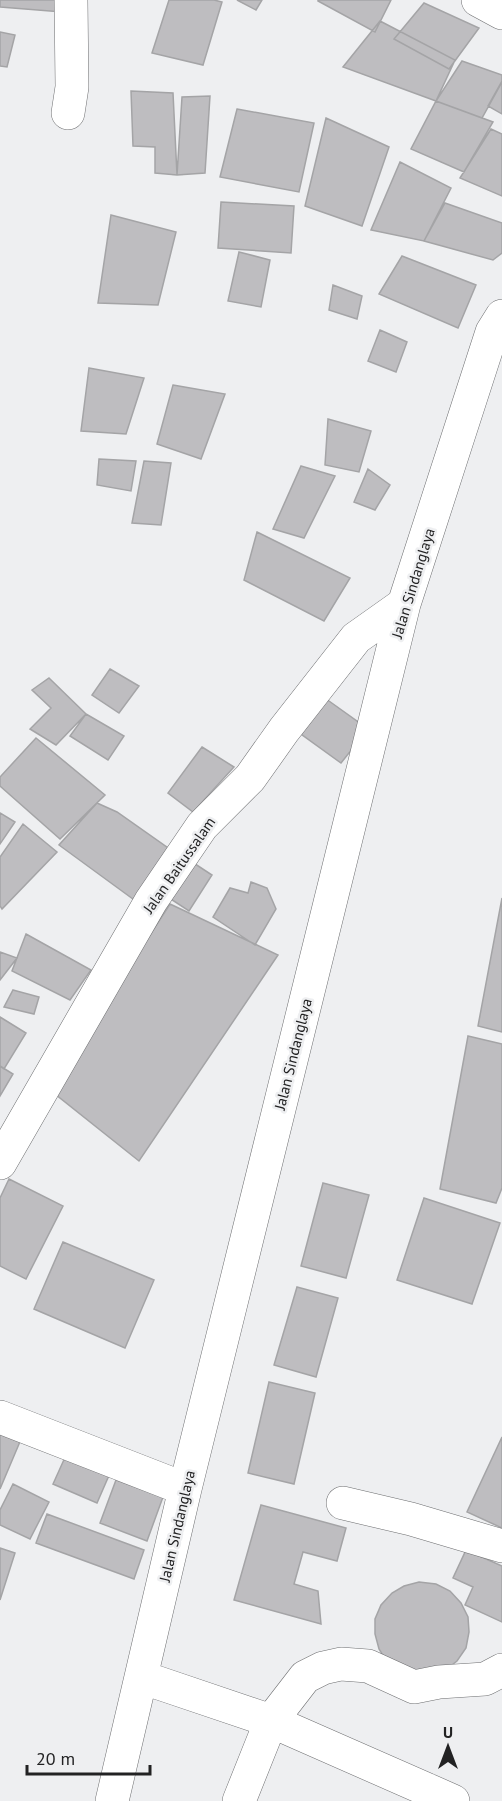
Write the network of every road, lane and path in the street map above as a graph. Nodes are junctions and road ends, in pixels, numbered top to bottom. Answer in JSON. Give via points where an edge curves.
{"nodes":[{"id":1,"x":71,"y":0,"type":"edge"},
{"id":2,"x":478,"y":0,"type":"edge"},
{"id":3,"x":502,"y":13,"type":"edge"},
{"id":4,"x":68,"y":113,"type":"dead end"},
{"id":5,"x":502,"y":316,"type":"edge"},
{"id":6,"x":405,"y":604,"type":"junction"},
{"id":7,"x":0,"y":1163,"type":"edge"},
{"id":8,"x":0,"y":1417,"type":"edge"},
{"id":9,"x":185,"y":1489,"type":"junction"},
{"id":10,"x":343,"y":1503,"type":"dead end"},
{"id":11,"x":502,"y":1546,"type":"edge"},
{"id":12,"x":502,"y":1670,"type":"edge"},
{"id":13,"x":141,"y":1677,"type":"junction"},
{"id":14,"x":271,"y":1721,"type":"junction"},
{"id":15,"x":112,"y":1801,"type":"edge"},
{"id":16,"x":239,"y":1801,"type":"edge"},
{"id":17,"x":453,"y":1801,"type":"edge"}],
"edges":[{"from":1,"to":4,"type":"street","via":[[72,87]]},
{"from":2,"to":3,"type":"street"},
{"from":5,"to":6,"type":"street","name":"Jalan Sindanglaya","via":[[492,332]]},
{"from":6,"to":7,"type":"street","name":"Jalan Baitussalam","via":[[356,638],[250,777],[202,826],[151,901]]},
{"from":6,"to":9,"type":"street","name":"Jalan Sindanglaya"},
{"from":8,"to":9,"type":"street"},
{"from":9,"to":13,"type":"street","name":"Jalan Sindanglaya"},
{"from":10,"to":11,"type":"street"},
{"from":12,"to":14,"type":"street","via":[[485,1679],[414,1687],[369,1666],[341,1664],[305,1677]]},
{"from":13,"to":14,"type":"street"},
{"from":13,"to":15,"type":"street","name":"Jalan Sindanglaya"},
{"from":14,"to":16,"type":"street"},
{"from":14,"to":17,"type":"street"}]}
